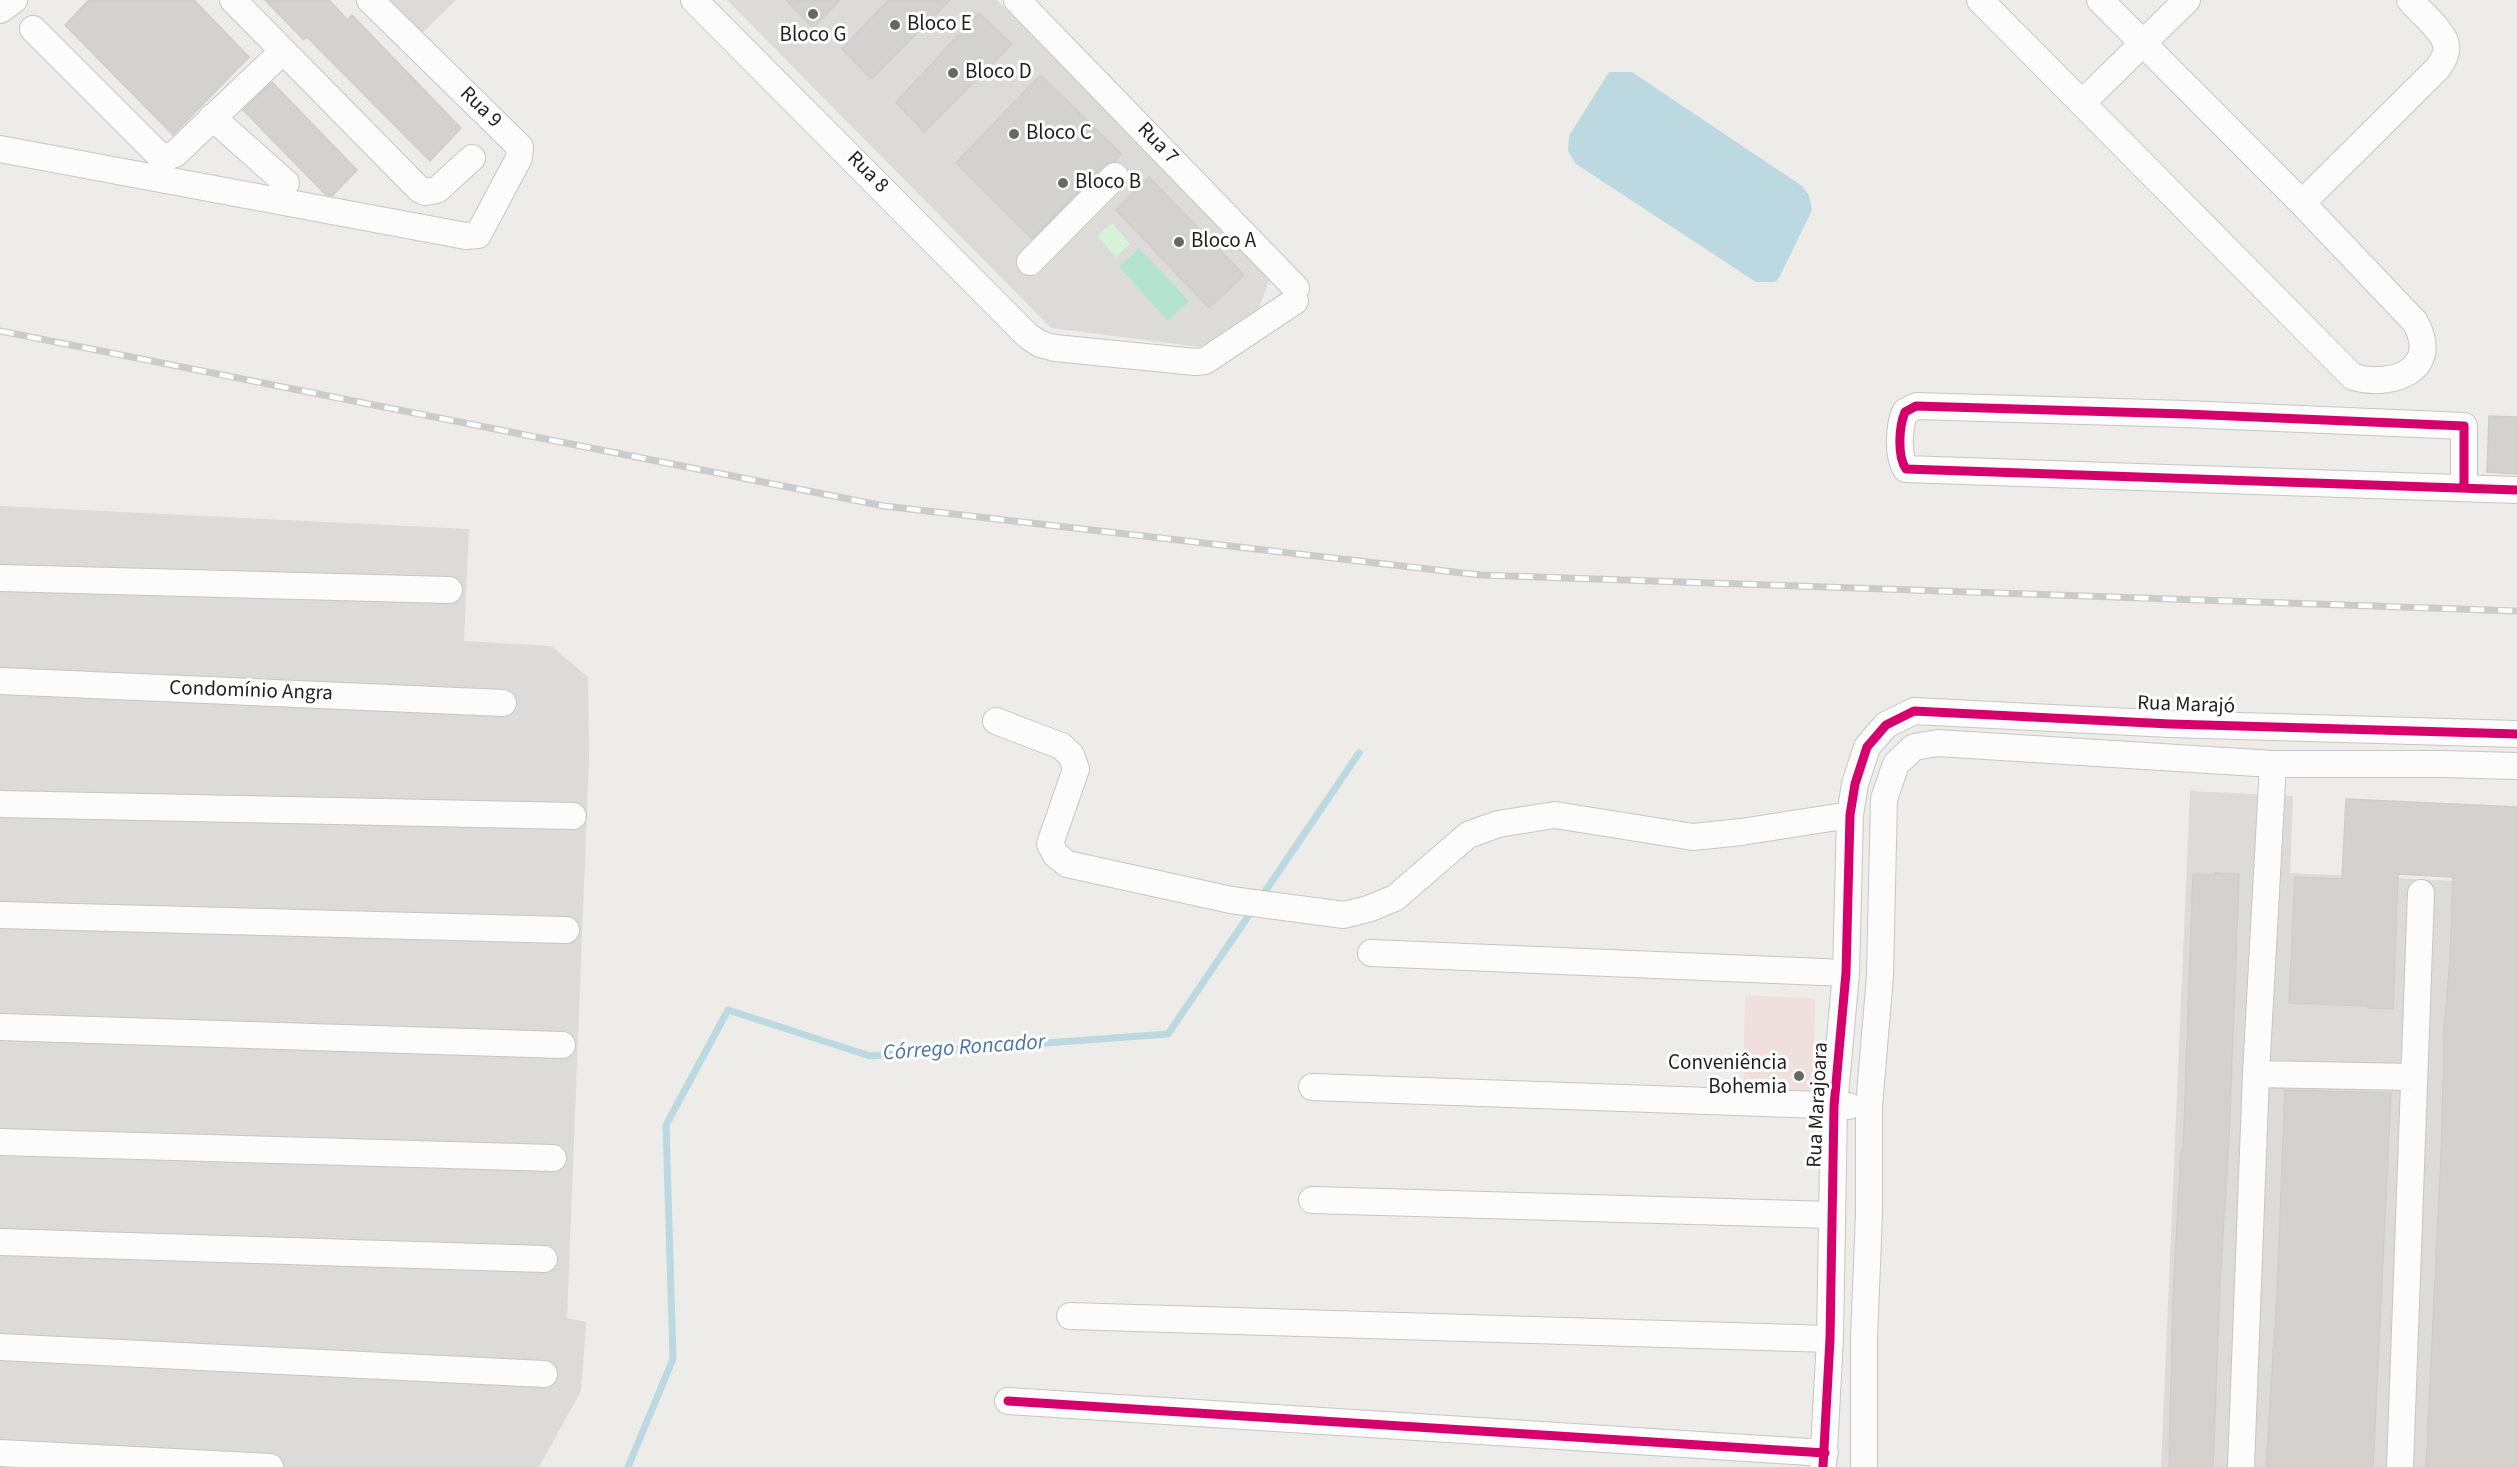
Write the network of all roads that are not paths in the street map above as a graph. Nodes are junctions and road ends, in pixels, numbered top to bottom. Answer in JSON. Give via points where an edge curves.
{"nodes":[{"id":1,"x":14,"y":0,"type":"edge"},
{"id":2,"x":233,"y":0,"type":"edge"},
{"id":3,"x":370,"y":0,"type":"edge"},
{"id":4,"x":694,"y":0,"type":"edge"},
{"id":5,"x":1017,"y":0,"type":"edge"},
{"id":6,"x":1980,"y":0,"type":"edge"},
{"id":7,"x":2100,"y":0,"type":"edge"},
{"id":8,"x":2187,"y":0,"type":"edge"},
{"id":9,"x":2410,"y":0,"type":"edge"},
{"id":10,"x":0,"y":10,"type":"edge"},
{"id":11,"x":33,"y":29,"type":"dead end"},
{"id":12,"x":2144,"y":44,"type":"junction"},
{"id":13,"x":283,"y":51,"type":"junction"},
{"id":14,"x":2082,"y":103,"type":"junction"},
{"id":15,"x":212,"y":117,"type":"junction"},
{"id":16,"x":0,"y":149,"type":"edge"},
{"id":17,"x":472,"y":158,"type":"dead end"},
{"id":18,"x":1115,"y":176,"type":"dead end"},
{"id":19,"x":286,"y":183,"type":"dead end"},
{"id":20,"x":2302,"y":203,"type":"junction"},
{"id":21,"x":1030,"y":262,"type":"dead end"},
{"id":22,"x":1295,"y":295,"type":"joint"},
{"id":23,"x":2464,"y":487,"type":"junction"},
{"id":24,"x":2517,"y":489,"type":"edge"},
{"id":25,"x":0,"y":578,"type":"edge"},
{"id":26,"x":449,"y":590,"type":"dead end"},
{"id":27,"x":0,"y":681,"type":"edge"},
{"id":28,"x":503,"y":703,"type":"dead end"},
{"id":29,"x":996,"y":722,"type":"dead end"},
{"id":30,"x":2380,"y":729,"type":"junction"},
{"id":31,"x":2517,"y":734,"type":"edge"},
{"id":32,"x":1868,"y":747,"type":"junction"},
{"id":33,"x":1896,"y":764,"type":"junction"},
{"id":34,"x":2378,"y":764,"type":"junction"},
{"id":35,"x":2273,"y":765,"type":"junction"},
{"id":36,"x":2517,"y":766,"type":"edge"},
{"id":37,"x":0,"y":804,"type":"edge"},
{"id":38,"x":1850,"y":815,"type":"junction"},
{"id":39,"x":573,"y":816,"type":"dead end"},
{"id":40,"x":2421,"y":893,"type":"dead end"},
{"id":41,"x":0,"y":915,"type":"edge"},
{"id":42,"x":566,"y":930,"type":"dead end"},
{"id":43,"x":1371,"y":954,"type":"dead end"},
{"id":44,"x":1846,"y":973,"type":"junction"},
{"id":45,"x":0,"y":1027,"type":"edge"},
{"id":46,"x":562,"y":1045,"type":"dead end"},
{"id":47,"x":2256,"y":1074,"type":"junction"},
{"id":48,"x":2414,"y":1077,"type":"junction"},
{"id":49,"x":1312,"y":1087,"type":"dead end"},
{"id":50,"x":1834,"y":1106,"type":"junction"},
{"id":51,"x":1869,"y":1106,"type":"junction"},
{"id":52,"x":0,"y":1142,"type":"edge"},
{"id":53,"x":553,"y":1158,"type":"dead end"},
{"id":54,"x":1312,"y":1200,"type":"dead end"},
{"id":55,"x":1832,"y":1215,"type":"junction"},
{"id":56,"x":0,"y":1242,"type":"edge"},
{"id":57,"x":544,"y":1259,"type":"dead end"},
{"id":58,"x":1070,"y":1316,"type":"dead end"},
{"id":59,"x":1830,"y":1339,"type":"junction"},
{"id":60,"x":0,"y":1347,"type":"edge"},
{"id":61,"x":544,"y":1374,"type":"dead end"},
{"id":62,"x":1008,"y":1401,"type":"dead end"},
{"id":63,"x":0,"y":1453,"type":"edge"},
{"id":64,"x":1824,"y":1460,"type":"edge"},
{"id":65,"x":270,"y":1467,"type":"edge"},
{"id":66,"x":1864,"y":1467,"type":"edge"},
{"id":67,"x":2241,"y":1467,"type":"edge"},
{"id":68,"x":2400,"y":1467,"type":"edge"}],
"edges":[{"from":1,"to":10,"type":"street"},
{"from":2,"to":13,"type":"street"},
{"from":3,"to":16,"type":"street","name":"Rua 9","via":[[519,147],[519,158],[478,235],[466,236]]},
{"from":4,"to":22,"type":"street","name":"Rua 8","via":[[1040,344],[1205,361]]},
{"from":5,"to":22,"type":"street","name":"Rua 7"},
{"from":6,"to":14,"type":"street"},
{"from":7,"to":12,"type":"street"},
{"from":8,"to":12,"type":"street"},
{"from":9,"to":20,"type":"street","via":[[2441,34],[2445,56],[2438,68]]},
{"from":11,"to":15,"type":"street","via":[[162,158],[175,154]]},
{"from":12,"to":14,"type":"street"},
{"from":12,"to":20,"type":"street"},
{"from":13,"to":15,"type":"street"},
{"from":13,"to":17,"type":"street","via":[[425,192],[437,189]]},
{"from":14,"to":20,"type":"street","via":[[2353,377],[2388,381],[2408,373],[2424,346],[2415,322]]},
{"from":15,"to":19,"type":"street"},
{"from":18,"to":21,"type":"street"},
{"from":23,"to":23,"type":"street","via":[[2464,426],[1916,406],[1905,412],[1902,420],[1902,462],[1906,469]]},
{"from":23,"to":24,"type":"street"},
{"from":25,"to":26,"type":"street"},
{"from":27,"to":28,"type":"street","name":"Condomínio Angra"},
{"from":29,"to":38,"type":"street","via":[[1061,746],[1071,754],[1076,769],[1050,844],[1067,864],[1231,900],[1344,915],[1395,898],[1468,835],[1498,824],[1555,814],[1693,837]]},
{"from":30,"to":31,"type":"street","name":"Rua Marajó"},
{"from":30,"to":32,"type":"street","name":"Rua Marajó","via":[[2170,724],[1914,711],[1886,725]]},
{"from":30,"to":34,"type":"street"},
{"from":32,"to":33,"type":"street"},
{"from":32,"to":38,"type":"street","name":"Rua Marajoara","via":[[1855,784]]},
{"from":33,"to":35,"type":"street","via":[[1914,747],[1938,743]]},
{"from":33,"to":51,"type":"street","via":[[1884,800],[1880,976]]},
{"from":34,"to":35,"type":"street"},
{"from":34,"to":36,"type":"street"},
{"from":35,"to":47,"type":"street"},
{"from":37,"to":39,"type":"street"},
{"from":38,"to":44,"type":"street","name":"Rua Marajoara"},
{"from":40,"to":48,"type":"street"},
{"from":41,"to":42,"type":"street"},
{"from":43,"to":44,"type":"street"},
{"from":44,"to":50,"type":"street","name":"Rua Marajoara"},
{"from":45,"to":46,"type":"street"},
{"from":47,"to":48,"type":"street"},
{"from":47,"to":67,"type":"street"},
{"from":48,"to":68,"type":"street"},
{"from":49,"to":50,"type":"street"},
{"from":50,"to":51,"type":"street"},
{"from":50,"to":55,"type":"street","name":"Rua Marajoara"},
{"from":51,"to":66,"type":"street"},
{"from":52,"to":53,"type":"street"},
{"from":54,"to":55,"type":"street"},
{"from":55,"to":59,"type":"street","name":"Rua Marajoara"},
{"from":56,"to":57,"type":"street"},
{"from":58,"to":59,"type":"street"},
{"from":59,"to":64,"type":"street","name":"Rua Marajoara"},
{"from":60,"to":61,"type":"street"},
{"from":62,"to":64,"type":"street"},
{"from":63,"to":65,"type":"street"}]}
